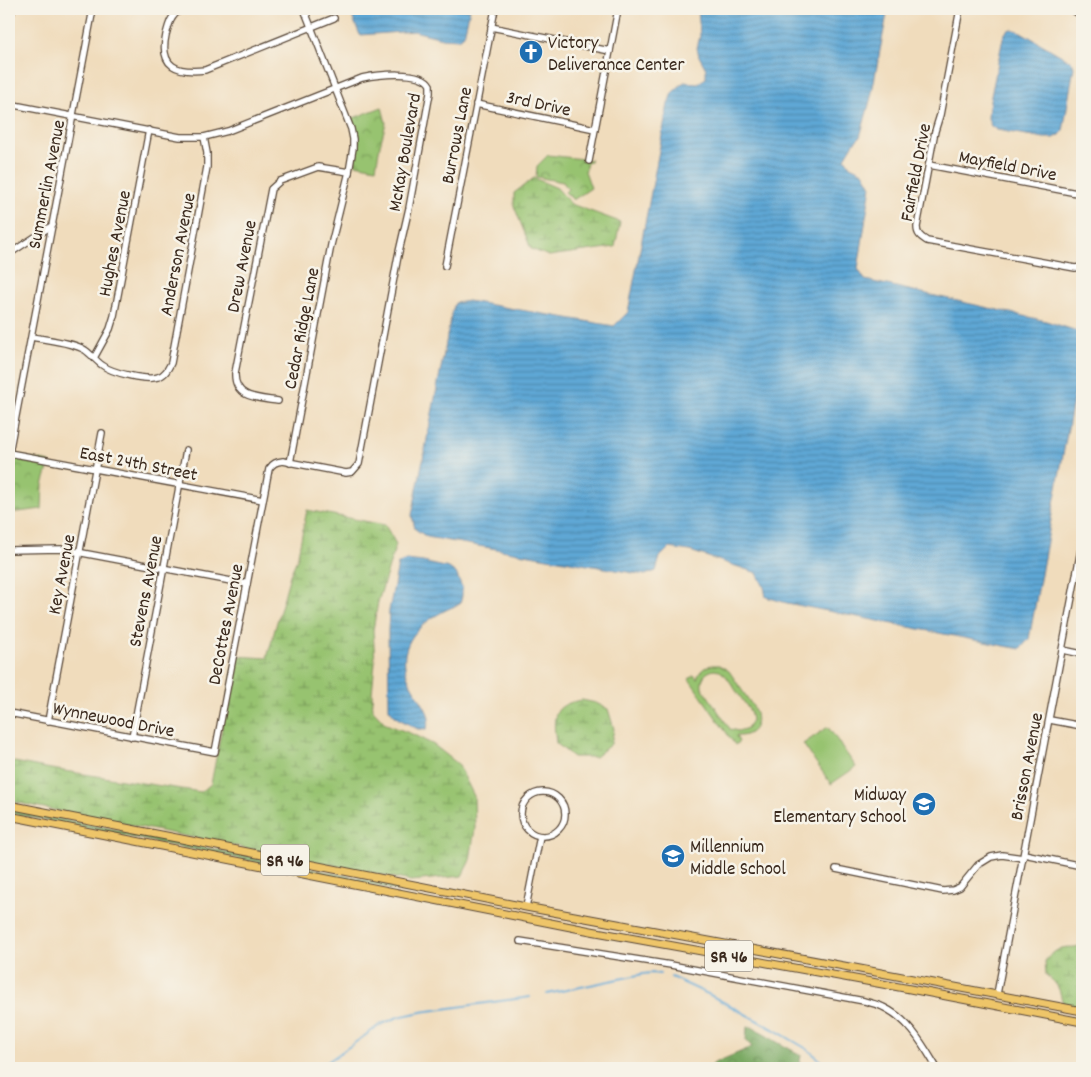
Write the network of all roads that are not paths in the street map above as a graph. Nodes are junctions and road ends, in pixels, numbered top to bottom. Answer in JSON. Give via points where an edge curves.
{"nodes":[{"id":1,"x":12,"y":9,"type":"edge"},
{"id":2,"x":94,"y":9,"type":"edge"},
{"id":3,"x":181,"y":9,"type":"edge"},
{"id":4,"x":304,"y":9,"type":"edge"},
{"id":5,"x":494,"y":9,"type":"edge"},
{"id":6,"x":618,"y":9,"type":"edge"},
{"id":7,"x":960,"y":9,"type":"edge"},
{"id":8,"x":1072,"y":9,"type":"edge"},
{"id":9,"x":1082,"y":16,"type":"edge"},
{"id":10,"x":334,"y":18,"type":"dead end"},
{"id":11,"x":9,"y":24,"type":"edge"},
{"id":12,"x":491,"y":27,"type":"junction"},
{"id":13,"x":311,"y":28,"type":"junction"},
{"id":14,"x":610,"y":51,"type":"junction"},
{"id":15,"x":336,"y":89,"type":"junction"},
{"id":16,"x":9,"y":104,"type":"edge"},
{"id":17,"x":476,"y":104,"type":"junction"},
{"id":18,"x":73,"y":116,"type":"junction"},
{"id":19,"x":595,"y":129,"type":"junction"},
{"id":20,"x":149,"y":130,"type":"junction"},
{"id":21,"x":204,"y":137,"type":"junction"},
{"id":22,"x":589,"y":160,"type":"dead end"},
{"id":23,"x":929,"y":165,"type":"junction"},
{"id":24,"x":349,"y":172,"type":"junction"},
{"id":25,"x":1082,"y":194,"type":"edge"},
{"id":26,"x":52,"y":225,"type":"junction"},
{"id":27,"x":9,"y":254,"type":"edge"},
{"id":28,"x":445,"y":266,"type":"dead end"},
{"id":29,"x":1082,"y":267,"type":"edge"},
{"id":30,"x":32,"y":337,"type":"junction"},
{"id":31,"x":94,"y":358,"type":"junction"},
{"id":32,"x":278,"y":401,"type":"dead end"},
{"id":33,"x":102,"y":433,"type":"dead end"},
{"id":34,"x":186,"y":450,"type":"dead end"},
{"id":35,"x":9,"y":453,"type":"edge"},
{"id":36,"x":290,"y":463,"type":"junction"},
{"id":37,"x":95,"y":469,"type":"junction"},
{"id":38,"x":179,"y":484,"type":"junction"},
{"id":39,"x":263,"y":500,"type":"junction"},
{"id":40,"x":1082,"y":544,"type":"edge"},
{"id":41,"x":9,"y":550,"type":"edge"},
{"id":42,"x":80,"y":552,"type":"junction"},
{"id":43,"x":164,"y":568,"type":"junction"},
{"id":44,"x":248,"y":584,"type":"junction"},
{"id":45,"x":1063,"y":650,"type":"junction"},
{"id":46,"x":1082,"y":654,"type":"edge"},
{"id":47,"x":9,"y":713,"type":"edge"},
{"id":48,"x":1050,"y":720,"type":"junction"},
{"id":49,"x":48,"y":721,"type":"junction"},
{"id":50,"x":1082,"y":726,"type":"edge"},
{"id":51,"x":132,"y":737,"type":"junction"},
{"id":52,"x":215,"y":752,"type":"joint"},
{"id":53,"x":9,"y":805,"type":"edge"},
{"id":54,"x":9,"y":816,"type":"edge"},
{"id":55,"x":540,"y":836,"type":"junction"},
{"id":56,"x":1024,"y":856,"type":"junction"},
{"id":57,"x":1082,"y":866,"type":"edge"},
{"id":58,"x":836,"y":869,"type":"dead end"},
{"id":59,"x":526,"y":907,"type":"junction"},
{"id":60,"x":520,"y":940,"type":"dead end"},
{"id":61,"x":997,"y":994,"type":"junction"},
{"id":62,"x":1082,"y":1011,"type":"edge"},
{"id":63,"x":1082,"y":1022,"type":"edge"},
{"id":64,"x":937,"y":1068,"type":"edge"}],
"edges":[{"from":1,"to":11,"type":"street"},
{"from":2,"to":18,"type":"street","name":"Summerlin Avenue"},
{"from":3,"to":13,"type":"street","via":[[170,21],[164,50],[172,65],[194,71],[205,70]]},
{"from":4,"to":13,"type":"street","name":"Cedar Ridge Lane"},
{"from":5,"to":12,"type":"street","name":"Burrows Lane"},
{"from":6,"to":14,"type":"street"},
{"from":7,"to":23,"type":"street","name":"Fairfield Drive"},
{"from":8,"to":9,"type":"street"},
{"from":10,"to":13,"type":"street"},
{"from":12,"to":14,"type":"street"},
{"from":12,"to":17,"type":"street","name":"Burrows Lane"},
{"from":13,"to":15,"type":"street","name":"Cedar Ridge Lane"},
{"from":14,"to":19,"type":"street"},
{"from":15,"to":21,"type":"street","name":"McKay Boulevard","via":[[228,131]]},
{"from":15,"to":24,"type":"street","name":"Cedar Ridge Lane","via":[[353,139]]},
{"from":15,"to":36,"type":"street","name":"McKay Boulevard","via":[[376,75],[411,75],[426,80],[430,93],[359,464],[352,472],[346,473]]},
{"from":16,"to":18,"type":"street","name":"McKay Boulevard"},
{"from":17,"to":19,"type":"street","name":"3rd Drive"},
{"from":17,"to":28,"type":"street","name":"Burrows Lane"},
{"from":18,"to":20,"type":"street","name":"McKay Boulevard"},
{"from":18,"to":26,"type":"street","name":"Summerlin Avenue"},
{"from":19,"to":22,"type":"street"},
{"from":20,"to":21,"type":"street","name":"McKay Boulevard"},
{"from":20,"to":31,"type":"street","name":"Hughes Avenue","via":[[114,316]]},
{"from":21,"to":31,"type":"street","name":"Anderson Avenue","via":[[207,167],[171,363],[163,375],[151,379],[113,371]]},
{"from":23,"to":25,"type":"street","name":"Mayfield Drive"},
{"from":23,"to":29,"type":"street","name":"Fairfield Drive","via":[[917,227],[920,237],[927,241]]},
{"from":24,"to":32,"type":"street","name":"Drew Avenue","via":[[318,167],[280,182],[271,189],[234,380],[243,394]]},
{"from":24,"to":36,"type":"street","name":"Cedar Ridge Lane","via":[[331,245]]},
{"from":26,"to":27,"type":"street"},
{"from":26,"to":30,"type":"street","name":"Summerlin Avenue"},
{"from":30,"to":31,"type":"street","via":[[72,345]]},
{"from":30,"to":35,"type":"street","name":"Summerlin Avenue"},
{"from":33,"to":37,"type":"street","name":"Key Avenue"},
{"from":34,"to":38,"type":"street","name":"Stevens Avenue"},
{"from":35,"to":37,"type":"street","name":"East 24th Street"},
{"from":36,"to":39,"type":"street","name":"McKay Boulevard","via":[[283,461],[272,465],[267,474]]},
{"from":37,"to":38,"type":"street","name":"East 24th Street"},
{"from":37,"to":42,"type":"street","name":"Key Avenue"},
{"from":38,"to":39,"type":"street","name":"East 24th Street"},
{"from":38,"to":43,"type":"street","name":"Stevens Avenue"},
{"from":39,"to":44,"type":"street","name":"DeCottes Avenue"},
{"from":40,"to":45,"type":"street","name":"Brisson Avenue"},
{"from":41,"to":42,"type":"street"},
{"from":42,"to":43,"type":"street"},
{"from":42,"to":49,"type":"street","name":"Key Avenue"},
{"from":43,"to":44,"type":"street"},
{"from":43,"to":51,"type":"street","name":"Stevens Avenue"},
{"from":44,"to":52,"type":"street","name":"DeCottes Avenue"},
{"from":45,"to":46,"type":"street"},
{"from":45,"to":48,"type":"street","name":"Brisson Avenue"},
{"from":47,"to":49,"type":"street","name":"Wynnewood Drive"},
{"from":48,"to":50,"type":"street"},
{"from":48,"to":56,"type":"street","name":"Brisson Avenue"},
{"from":49,"to":51,"type":"street","name":"Wynnewood Drive"},
{"from":51,"to":52,"type":"street","name":"Wynnewood Drive"},
{"from":53,"to":59,"type":"main road","number":"SR 46"},
{"from":54,"to":63,"type":"main road","number":"SR 46","via":[[566,926]]},
{"from":55,"to":55,"type":"street","via":[[556,832],[565,818],[562,801],[547,792],[531,795],[521,809],[525,826]]},
{"from":55,"to":59,"type":"street"},
{"from":56,"to":57,"type":"street"},
{"from":56,"to":58,"type":"street","via":[[991,858],[978,864],[960,887],[943,891]]},
{"from":56,"to":61,"type":"street","name":"Brisson Avenue"},
{"from":59,"to":61,"type":"main road","number":"SR 46"},
{"from":60,"to":64,"type":"street","via":[[878,1005],[906,1023]]},
{"from":61,"to":62,"type":"main road","number":"SR 46"}]}
